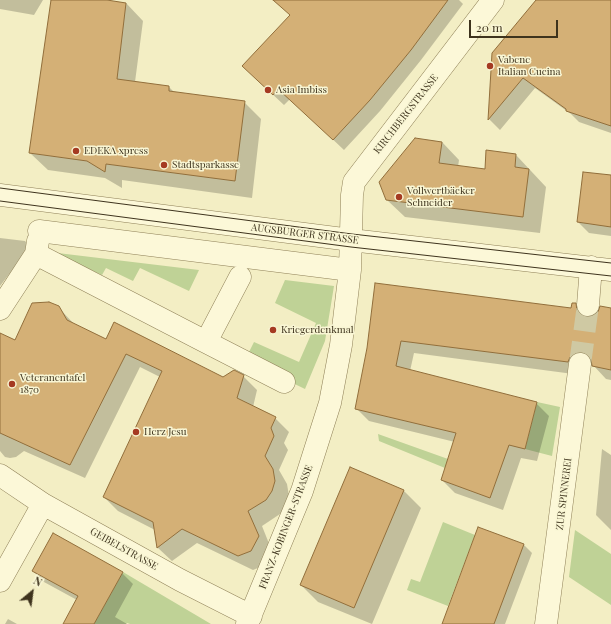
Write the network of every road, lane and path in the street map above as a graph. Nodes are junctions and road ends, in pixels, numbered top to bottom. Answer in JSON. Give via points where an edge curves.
{"nodes":[{"id":1,"x":494,"y":0,"type":"edge"},
{"id":2,"x":0,"y":195,"type":"edge"},
{"id":3,"x":43,"y":200,"type":"junction"},
{"id":4,"x":39,"y":231,"type":"junction"},
{"id":5,"x":351,"y":240,"type":"junction"},
{"id":6,"x":36,"y":254,"type":"junction"},
{"id":7,"x":601,"y":268,"type":"edge"},
{"id":8,"x":243,"y":269,"type":"junction"},
{"id":9,"x":350,"y":270,"type":"junction"},
{"id":10,"x":588,"y":304,"type":"tunnel mouth"},
{"id":11,"x":0,"y":309,"type":"edge"},
{"id":12,"x":206,"y":342,"type":"junction"},
{"id":13,"x":580,"y":364,"type":"tunnel mouth"},
{"id":14,"x":284,"y":382,"type":"dead end"},
{"id":15,"x":0,"y":475,"type":"edge"},
{"id":16,"x":43,"y":504,"type":"junction"},
{"id":17,"x":0,"y":581,"type":"edge"},
{"id":18,"x":249,"y":620,"type":"edge"},
{"id":19,"x":546,"y":624,"type":"edge"}],
"edges":[{"from":1,"to":5,"type":"street","name":"KIRCHBERGSTRASSE","via":[[354,182]]},
{"from":2,"to":3,"type":"street","name":"AUGSBURGER STRASSE"},
{"from":3,"to":4,"type":"street"},
{"from":3,"to":5,"type":"street","name":"AUGSBURGER STRASSE"},
{"from":4,"to":6,"type":"street"},
{"from":4,"to":8,"type":"street","via":[[212,250]]},
{"from":5,"to":7,"type":"street","name":"AUGSBURGER STRASSE"},
{"from":5,"to":9,"type":"street","name":"FRANZ-KOBINGER-STRASSE"},
{"from":6,"to":11,"type":"street"},
{"from":6,"to":12,"type":"street"},
{"from":7,"to":10,"type":"street"},
{"from":8,"to":9,"type":"street"},
{"from":8,"to":12,"type":"street"},
{"from":9,"to":18,"type":"street","name":"FRANZ-KOBINGER-STRASSE","via":[[341,345],[330,403],[302,490]]},
{"from":12,"to":14,"type":"street"},
{"from":13,"to":19,"type":"street","name":"ZUR SPINNEREI"},
{"from":15,"to":16,"type":"street","name":"GEIBELSTRASSE"},
{"from":16,"to":17,"type":"street"},
{"from":16,"to":18,"type":"street","name":"GEIBELSTRASSE"}]}
